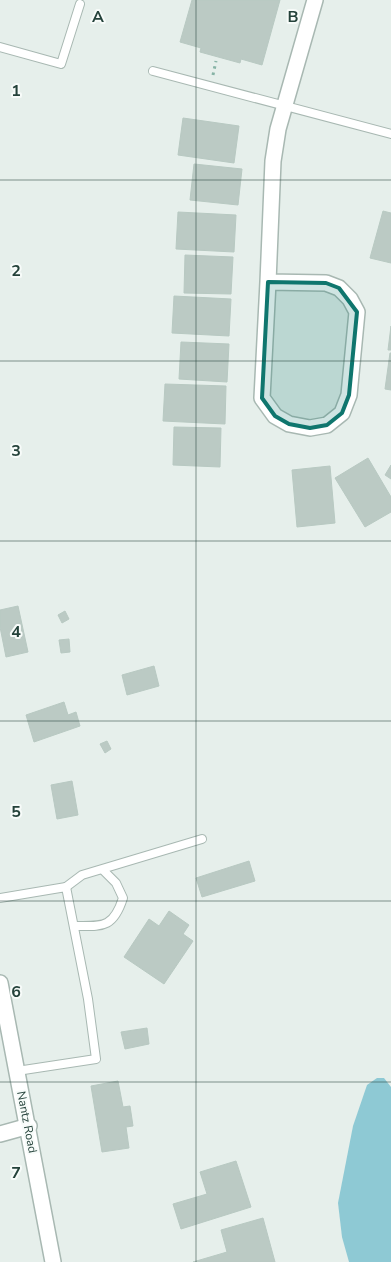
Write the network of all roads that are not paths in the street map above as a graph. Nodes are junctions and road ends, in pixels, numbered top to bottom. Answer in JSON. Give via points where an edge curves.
{"nodes":[{"id":1,"x":315,"y":0,"type":"edge"},
{"id":2,"x":80,"y":4,"type":"dead end"},
{"id":3,"x":0,"y":47,"type":"edge"},
{"id":4,"x":153,"y":71,"type":"dead end"},
{"id":5,"x":285,"y":104,"type":"junction"},
{"id":6,"x":391,"y":134,"type":"edge"},
{"id":7,"x":268,"y":282,"type":"junction"},
{"id":8,"x":202,"y":839,"type":"dead end"},
{"id":9,"x":103,"y":870,"type":"junction"},
{"id":10,"x":66,"y":887,"type":"junction"},
{"id":11,"x":0,"y":898,"type":"edge"},
{"id":12,"x":74,"y":926,"type":"junction"},
{"id":13,"x":0,"y":983,"type":"edge"},
{"id":14,"x":18,"y":1071,"type":"junction"},
{"id":15,"x":28,"y":1126,"type":"junction"},
{"id":16,"x":0,"y":1134,"type":"edge"},
{"id":17,"x":52,"y":1262,"type":"edge"}],
"edges":[{"from":1,"to":5,"type":"street"},
{"from":2,"to":3,"type":"lane","via":[[61,64]]},
{"from":4,"to":5,"type":"lane"},
{"from":5,"to":6,"type":"lane"},
{"from":5,"to":7,"type":"street","via":[[273,161]]},
{"from":7,"to":7,"type":"street","via":[[262,398],[275,416],[290,424],[310,428],[327,424],[342,413],[349,395],[357,312],[350,298],[339,288],[326,284]]},
{"from":8,"to":9,"type":"lane"},
{"from":9,"to":10,"type":"lane","via":[[82,875]]},
{"from":9,"to":12,"type":"lane","via":[[116,882],[123,898],[118,914],[104,925]]},
{"from":10,"to":11,"type":"lane"},
{"from":10,"to":12,"type":"lane"},
{"from":12,"to":14,"type":"lane","via":[[96,1059]]},
{"from":13,"to":14,"type":"street","name":"Nantz Road"},
{"from":14,"to":15,"type":"street","name":"Nantz Road"},
{"from":15,"to":16,"type":"street"},
{"from":15,"to":17,"type":"street","name":"Nantz Road"}]}
